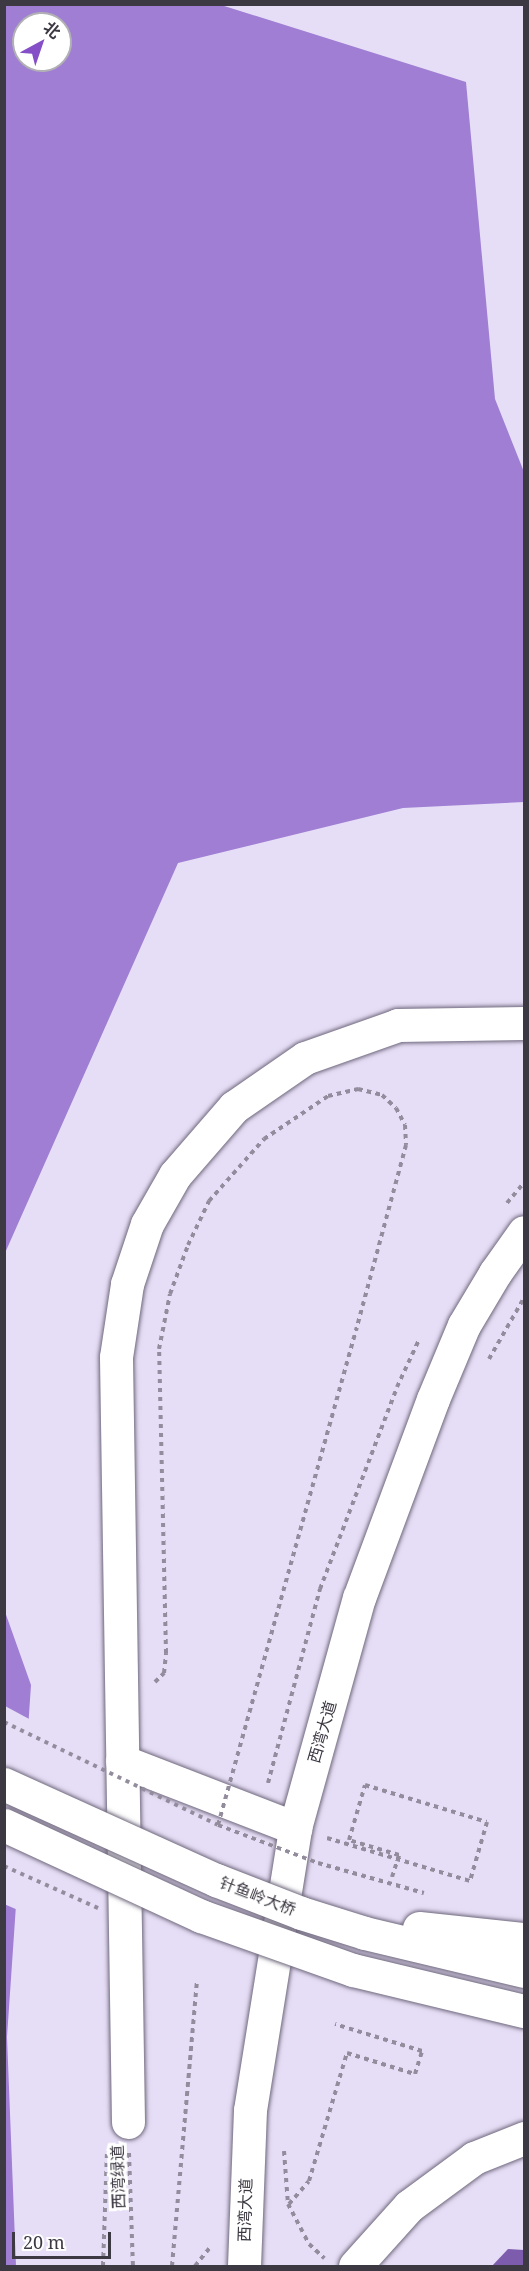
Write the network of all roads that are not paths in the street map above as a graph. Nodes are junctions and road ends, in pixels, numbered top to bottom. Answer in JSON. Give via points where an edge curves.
{"nodes":[{"id":1,"x":525,"y":1023,"type":"edge"},
{"id":2,"x":525,"y":1232,"type":"edge"},
{"id":3,"x":122,"y":1761,"type":"junction"},
{"id":4,"x":4,"y":1784,"type":"edge"},
{"id":5,"x":4,"y":1825,"type":"edge"},
{"id":6,"x":310,"y":1833,"type":"junction"},
{"id":7,"x":301,"y":1913,"type":"junction"},
{"id":8,"x":525,"y":1939,"type":"edge"},
{"id":9,"x":525,"y":1971,"type":"edge"},
{"id":10,"x":525,"y":2011,"type":"edge"},
{"id":11,"x":128,"y":2122,"type":"road end"},
{"id":12,"x":525,"y":2138,"type":"edge"},
{"id":13,"x":340,"y":2263,"type":"edge"},
{"id":14,"x":244,"y":2266,"type":"edge"}],
"edges":[{"from":1,"to":3,"type":"main road","via":[[398,1025],[305,1058],[234,1107],[175,1175],[147,1224],[127,1284],[116,1357]]},
{"from":2,"to":6,"type":"main road","name":"西湾大道","via":[[464,1325],[359,1598]]},
{"from":3,"to":6,"type":"main road"},
{"from":3,"to":11,"type":"main road"},
{"from":4,"to":7,"type":"main road","name":"针鱼岭大桥","bridge":true,"via":[[216,1880]]},
{"from":5,"to":10,"type":"main road","bridge":true,"via":[[201,1916],[353,1970]]},
{"from":6,"to":14,"type":"main road","name":"西湾大道","via":[[250,2110]]},
{"from":7,"to":8,"type":"main road","bridge":true},
{"from":7,"to":9,"type":"main road","name":"针鱼岭大桥","bridge":true,"via":[[364,1933]]},
{"from":12,"to":13,"type":"main road","via":[[474,2158]]}]}
